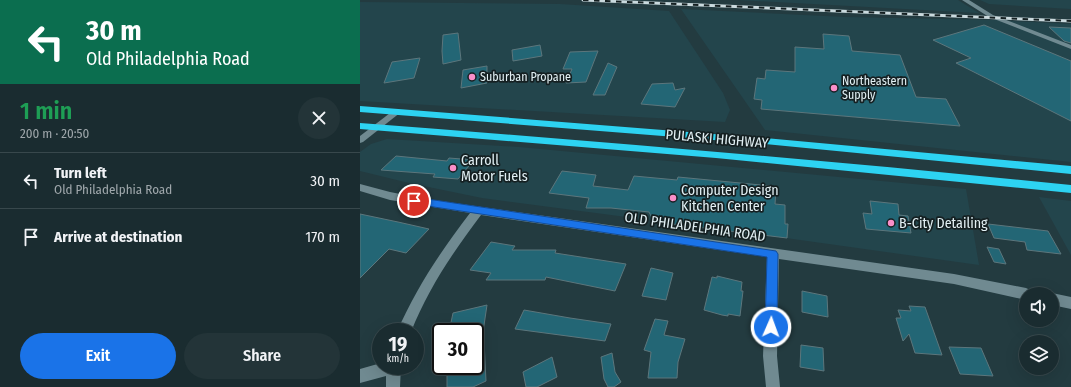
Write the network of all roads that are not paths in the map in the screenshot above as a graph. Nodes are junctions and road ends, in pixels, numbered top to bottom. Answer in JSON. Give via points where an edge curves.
{"nodes":[{"id":1,"x":965,"y":0,"type":"edge"},
{"id":2,"x":1071,"y":48,"type":"edge"},
{"id":3,"x":360,"y":109,"type":"edge"},
{"id":4,"x":397,"y":112,"type":"junction"},
{"id":5,"x":360,"y":126,"type":"edge"},
{"id":6,"x":376,"y":127,"type":"junction"},
{"id":7,"x":360,"y":140,"type":"edge"},
{"id":8,"x":1071,"y":170,"type":"edge"},
{"id":9,"x":360,"y":187,"type":"edge"},
{"id":10,"x":1071,"y":189,"type":"edge"},
{"id":11,"x":478,"y":211,"type":"junction"},
{"id":12,"x":773,"y":254,"type":"junction"},
{"id":13,"x":1019,"y":293,"type":"edge"},
{"id":14,"x":1059,"y":300,"type":"edge"},
{"id":15,"x":1071,"y":303,"type":"edge"},
{"id":16,"x":408,"y":323,"type":"edge"},
{"id":17,"x":372,"y":372,"type":"edge"},
{"id":18,"x":394,"y":375,"type":"edge"},
{"id":19,"x":360,"y":376,"type":"edge"},
{"id":20,"x":393,"y":387,"type":"edge"},
{"id":21,"x":773,"y":387,"type":"edge"}],
"edges":[{"from":1,"to":2,"type":"street","via":[[991,16]]},
{"from":3,"to":4,"type":"highway","name":"PULASKI HIGHWAY"},
{"from":4,"to":6,"type":"street"},
{"from":4,"to":8,"type":"highway","name":"PULASKI HIGHWAY","via":[[780,142]]},
{"from":5,"to":6,"type":"highway","name":"PULASKI HIGHWAY"},
{"from":6,"to":7,"type":"street"},
{"from":6,"to":10,"type":"highway","name":"PULASKI HIGHWAY","via":[[781,160]]},
{"from":9,"to":11,"type":"street","name":"OLD PHILADELPHIA ROAD","via":[[390,196]]},
{"from":11,"to":12,"type":"street","name":"OLD PHILADELPHIA ROAD"},
{"from":11,"to":16,"type":"street","via":[[424,286]]},
{"from":12,"to":13,"type":"street","name":"OLD PHILADELPHIA ROAD","via":[[954,280]]},
{"from":12,"to":21,"type":"street","via":[[770,356]]},
{"from":14,"to":15,"type":"street"},
{"from":17,"to":19,"type":"street"},
{"from":18,"to":20,"type":"street"}]}
